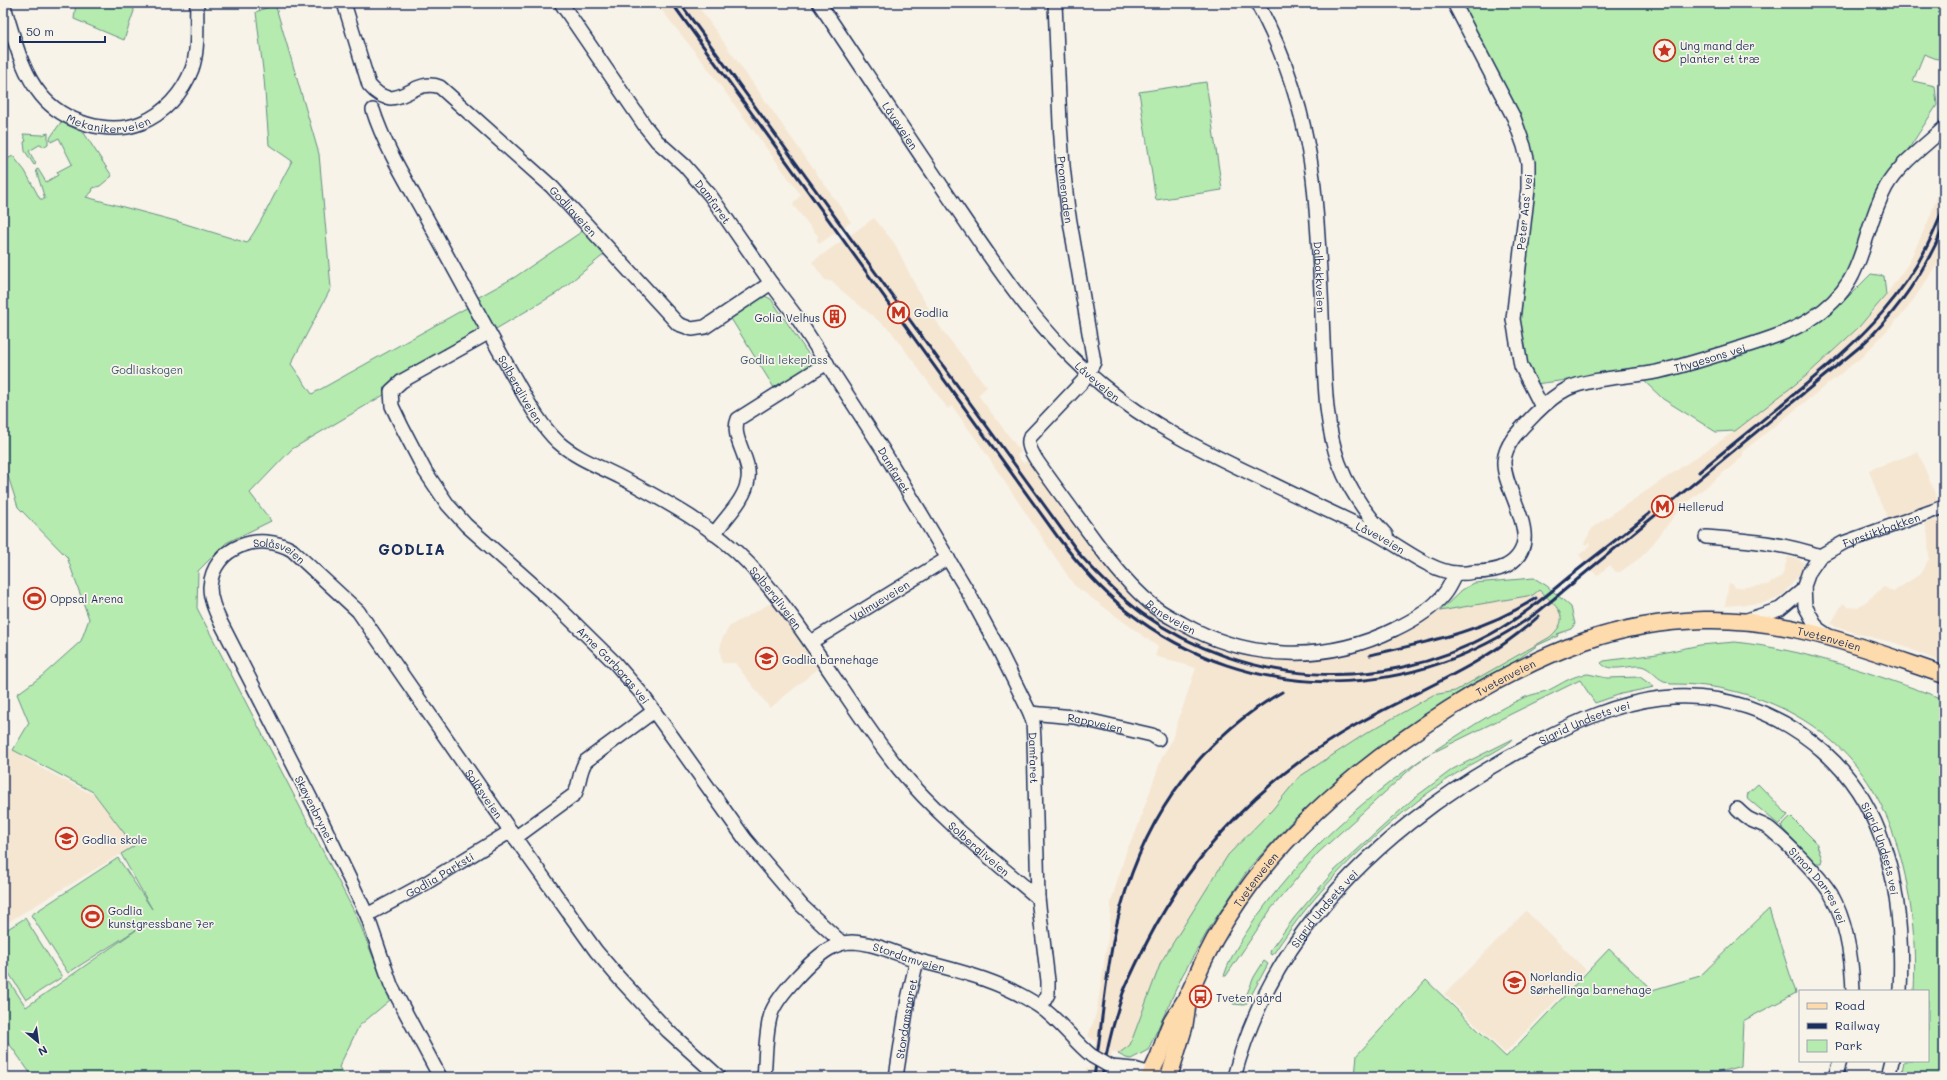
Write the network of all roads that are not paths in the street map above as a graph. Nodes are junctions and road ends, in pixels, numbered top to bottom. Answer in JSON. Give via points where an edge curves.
{"nodes":[{"id":1,"x":3,"y":3,"type":"edge"},
{"id":2,"x":197,"y":3,"type":"edge"},
{"id":3,"x":344,"y":3,"type":"edge"},
{"id":4,"x":561,"y":3,"type":"edge"},
{"id":5,"x":819,"y":3,"type":"edge"},
{"id":6,"x":1055,"y":3,"type":"edge"},
{"id":7,"x":1257,"y":3,"type":"edge"},
{"id":8,"x":1454,"y":3,"type":"edge"},
{"id":9,"x":373,"y":110,"type":"dead end"},
{"id":10,"x":1944,"y":128,"type":"edge"},
{"id":11,"x":771,"y":283,"type":"junction"},
{"id":12,"x":488,"y":333,"type":"junction"},
{"id":13,"x":827,"y":363,"type":"junction"},
{"id":14,"x":1089,"y":374,"type":"junction"},
{"id":15,"x":1542,"y":407,"type":"junction"},
{"id":16,"x":1944,"y":507,"type":"edge"},
{"id":17,"x":714,"y":534,"type":"junction"},
{"id":18,"x":1706,"y":537,"type":"dead end"},
{"id":19,"x":1393,"y":542,"type":"junction"},
{"id":20,"x":237,"y":547,"type":"joint"},
{"id":21,"x":1820,"y":556,"type":"junction"},
{"id":22,"x":948,"y":558,"type":"junction"},
{"id":23,"x":1516,"y":559,"type":"joint"},
{"id":24,"x":1456,"y":573,"type":"junction"},
{"id":25,"x":1804,"y":589,"type":"junction"},
{"id":26,"x":1745,"y":620,"type":"junction"},
{"id":27,"x":1830,"y":637,"type":"junction"},
{"id":28,"x":811,"y":642,"type":"junction"},
{"id":29,"x":1944,"y":675,"type":"edge"},
{"id":30,"x":654,"y":711,"type":"junction"},
{"id":31,"x":1030,"y":713,"type":"junction"},
{"id":32,"x":1158,"y":739,"type":"dead end"},
{"id":33,"x":1737,"y":809,"type":"dead end"},
{"id":34,"x":513,"y":834,"type":"junction"},
{"id":35,"x":1038,"y":898,"type":"junction"},
{"id":36,"x":367,"y":915,"type":"junction"},
{"id":37,"x":842,"y":943,"type":"junction"},
{"id":38,"x":917,"y":960,"type":"junction"},
{"id":39,"x":1853,"y":990,"type":"edge"},
{"id":40,"x":1900,"y":990,"type":"edge"},
{"id":41,"x":1189,"y":993,"type":"junction"},
{"id":42,"x":1041,"y":1007,"type":"junction"},
{"id":43,"x":1840,"y":1062,"type":"edge"},
{"id":44,"x":1892,"y":1062,"type":"edge"},
{"id":45,"x":1117,"y":1071,"type":"edge"},
{"id":46,"x":1154,"y":1076,"type":"edge"},
{"id":47,"x":440,"y":1077,"type":"edge"},
{"id":48,"x":719,"y":1077,"type":"edge"},
{"id":49,"x":764,"y":1077,"type":"edge"},
{"id":50,"x":896,"y":1077,"type":"edge"},
{"id":51,"x":1169,"y":1077,"type":"edge"},
{"id":52,"x":1234,"y":1077,"type":"edge"},
{"id":53,"x":1835,"y":1077,"type":"edge"},
{"id":54,"x":1888,"y":1077,"type":"edge"}],
"edges":[{"from":1,"to":2,"type":"street","name":"Mekanikerveien","via":[[20,56],[41,95],[59,112],[79,122],[108,127],[141,123],[167,108],[177,95],[192,70],[195,58]]},
{"from":3,"to":11,"type":"street","name":"Godliaveien","via":[[370,85],[377,94],[389,98],[400,97],[425,85],[440,88],[552,187],[678,324],[692,329],[705,327]]},
{"from":4,"to":11,"type":"street","name":"Damfaret","via":[[645,126],[695,177]]},
{"from":5,"to":14,"type":"street","name":"Låveveien","via":[[1010,286],[1046,331]]},
{"from":6,"to":14,"type":"street","name":"Promenaden","via":[[1063,166],[1094,356]]},
{"from":7,"to":19,"type":"street","name":"Dalbakkveien","via":[[1287,70],[1313,178],[1331,436],[1347,482],[1363,508]]},
{"from":8,"to":15,"type":"street","name":"Peter Aas’ vei","via":[[1514,118],[1524,146],[1528,189],[1513,319],[1522,366]]},
{"from":9,"to":12,"type":"street","name":"Solbergliveien","via":[[405,178]]},
{"from":10,"to":15,"type":"street","name":"Thygesons vei","via":[[1888,183],[1875,211],[1864,250],[1851,281],[1831,304],[1810,320],[1754,344],[1658,372],[1577,385],[1563,390]]},
{"from":11,"to":13,"type":"street","name":"Damfaret"},
{"from":12,"to":17,"type":"street","name":"Solbergliveien","via":[[532,408],[559,442],[577,455],[672,505]]},
{"from":12,"to":30,"type":"street","name":"Arne Garborgs vei","via":[[402,381],[391,391],[396,417],[425,471],[448,505],[466,525],[591,638]]},
{"from":13,"to":17,"type":"street","via":[[738,418],[735,430],[746,458],[749,478],[739,500]]},
{"from":13,"to":22,"type":"street","name":"Damfaret"},
{"from":14,"to":19,"type":"street","name":"Låveveien","via":[[1134,409],[1173,434]]},
{"from":14,"to":24,"type":"street","name":"Baneveien","via":[[1030,437],[1029,447],[1124,578],[1151,605],[1193,630],[1214,640],[1258,651],[1287,654],[1349,647],[1386,634],[1422,614],[1444,595]]},
{"from":15,"to":23,"type":"street","name":"Thygesons vei","via":[[1514,435],[1504,457],[1506,476],[1522,524],[1522,548]]},
{"from":16,"to":21,"type":"street","name":"Fyrstikkbakken","via":[[1843,543]]},
{"from":17,"to":28,"type":"street","name":"Solbergliveien","via":[[747,562]]},
{"from":18,"to":21,"type":"street","via":[[1778,544]]},
{"from":19,"to":24,"type":"street","name":"Låveveien","via":[[1432,566]]},
{"from":20,"to":34,"type":"street","name":"Solåsveien","via":[[264,540],[284,545],[303,559],[358,611]]},
{"from":20,"to":36,"type":"street","name":"Skøyenbrynet","via":[[218,564],[212,576],[212,600],[221,623]]},
{"from":21,"to":25,"type":"street","name":"Fyrstikkbakken","via":[[1809,572]]},
{"from":22,"to":28,"type":"street","name":"Valmueveien"},
{"from":22,"to":31,"type":"street","name":"Damfaret","via":[[997,646]]},
{"from":23,"to":24,"type":"street","name":"Låveveien","via":[[1503,568]]},
{"from":25,"to":26,"type":"street","via":[[1780,609]]},
{"from":25,"to":27,"type":"street","name":"Fyrstikkbakken","via":[[1807,612],[1818,629]]},
{"from":26,"to":27,"type":"main road","name":"Tvetenveien","via":[[1793,627]]},
{"from":26,"to":41,"type":"main road","name":"Tvetenveien","via":[[1674,622],[1594,638],[1510,675],[1422,727],[1341,790],[1282,847],[1254,879],[1230,913],[1212,943]]},
{"from":27,"to":29,"type":"main road","name":"Tvetenveien"},
{"from":28,"to":35,"type":"street","name":"Solbergliveien","via":[[884,749],[925,799]]},
{"from":30,"to":34,"type":"street","name":"Godlia Parksti","via":[[586,761],[581,768],[575,794]]},
{"from":30,"to":37,"type":"street","name":"Arne Garborgs vei","via":[[745,839],[802,906]]},
{"from":31,"to":32,"type":"street","name":"Rappveien","via":[[1074,716],[1152,735]]},
{"from":31,"to":35,"type":"street","name":"Damfaret","via":[[1034,741]]},
{"from":33,"to":39,"type":"street","name":"Simon Darres vei","via":[[1750,820],[1769,828],[1830,892],[1849,947]]},
{"from":34,"to":36,"type":"street","name":"Godlia Parksti"},
{"from":34,"to":48,"type":"street","name":"Solåsveien","via":[[596,951],[668,1031]]},
{"from":35,"to":42,"type":"street","name":"Damfaret","via":[[1049,989]]},
{"from":36,"to":47,"type":"street","name":"Skøyenbrynet","via":[[391,986]]},
{"from":37,"to":38,"type":"street","name":"Stordamveien","via":[[868,945]]},
{"from":37,"to":49,"type":"street","via":[[817,958],[785,991],[774,1007],[770,1020]]},
{"from":38,"to":42,"type":"street","name":"Stordamveien","via":[[982,979],[1015,992]]},
{"from":38,"to":50,"type":"street","name":"Stordamsnaret"},
{"from":40,"to":52,"type":"street","name":"Sigrid Undsets vei","via":[[1901,945],[1895,893],[1885,847],[1870,811],[1843,771],[1807,738],[1766,714],[1748,707],[1710,699],[1661,698],[1601,713],[1526,747],[1471,778],[1380,848],[1322,908],[1281,965],[1250,1027]]},
{"from":41,"to":46,"type":"main road","name":"Tvetenveien","via":[[1170,1025]]},
{"from":41,"to":51,"type":"main road","name":"Tvetenveien","via":[[1184,1028]]},
{"from":42,"to":45,"type":"street","name":"Stordamveien","bridge":true,"via":[[1092,1056]]},
{"from":43,"to":53,"type":"street"},
{"from":44,"to":54,"type":"street"},
{"from":45,"to":46,"type":"street","name":"Stordamveien"}]}
